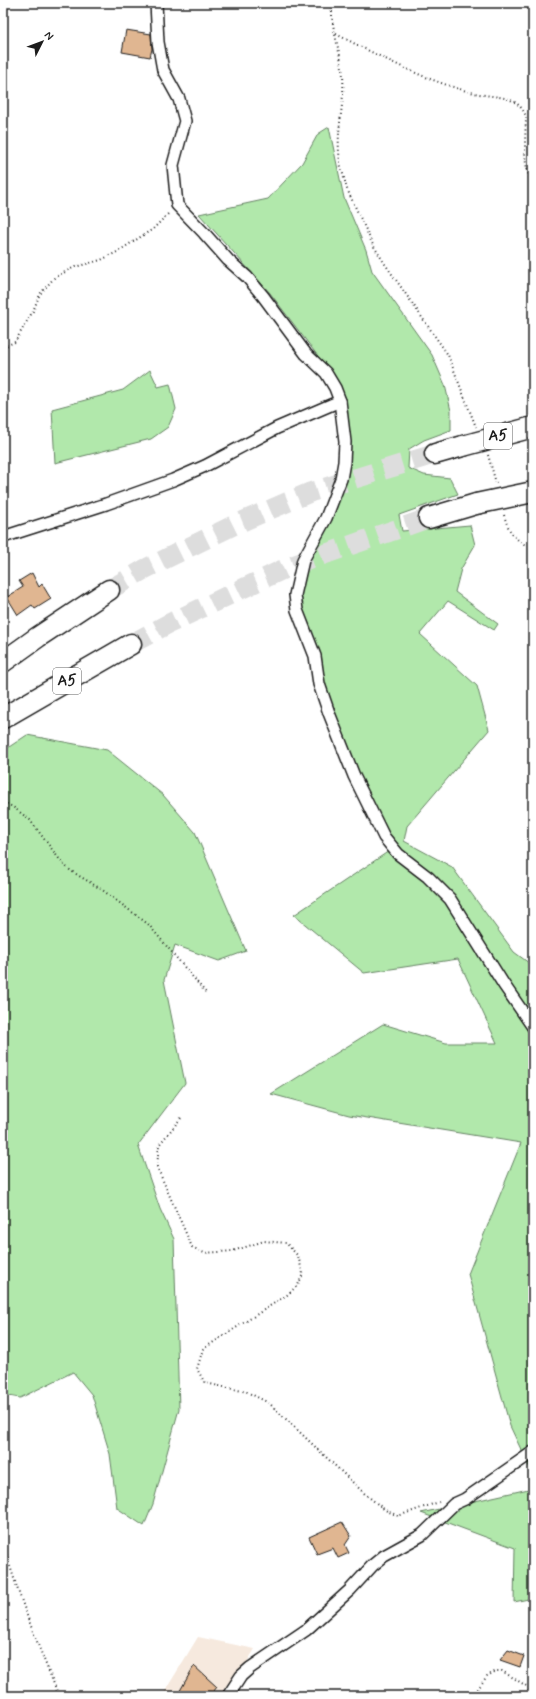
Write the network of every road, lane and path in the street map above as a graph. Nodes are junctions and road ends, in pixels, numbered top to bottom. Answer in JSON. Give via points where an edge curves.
{"nodes":[{"id":1,"x":156,"y":3,"type":"edge"},
{"id":2,"x":332,"y":3,"type":"edge"},
{"id":3,"x":336,"y":34,"type":"junction"},
{"id":4,"x":533,"y":184,"type":"edge"},
{"id":5,"x":177,"y":205,"type":"junction"},
{"id":6,"x":3,"y":347,"type":"edge"},
{"id":7,"x":340,"y":401,"type":"junction"},
{"id":8,"x":533,"y":428,"type":"edge"},
{"id":9,"x":478,"y":431,"type":"dead end"},
{"id":10,"x":487,"y":451,"type":"dead end"},
{"id":11,"x":435,"y":454,"type":"tunnel mouth"},
{"id":12,"x":496,"y":486,"type":"dead end"},
{"id":13,"x":533,"y":492,"type":"edge"},
{"id":14,"x":502,"y":508,"type":"dead end"},
{"id":15,"x":429,"y":518,"type":"tunnel mouth"},
{"id":16,"x":3,"y":537,"type":"edge"},
{"id":17,"x":527,"y":546,"type":"dead end"},
{"id":18,"x":109,"y":590,"type":"tunnel mouth"},
{"id":19,"x":131,"y":644,"type":"tunnel mouth"},
{"id":20,"x":3,"y":662,"type":"edge"},
{"id":21,"x":3,"y":718,"type":"edge"},
{"id":22,"x":3,"y":802,"type":"edge"},
{"id":23,"x":207,"y":994,"type":"dead end"},
{"id":24,"x":533,"y":1027,"type":"edge"},
{"id":25,"x":181,"y":1118,"type":"dead end"},
{"id":26,"x":533,"y":1452,"type":"edge"},
{"id":27,"x":465,"y":1499,"type":"junction"},
{"id":28,"x":3,"y":1543,"type":"edge"},
{"id":29,"x":533,"y":1690,"type":"edge"},
{"id":30,"x":59,"y":1696,"type":"edge"},
{"id":31,"x":228,"y":1696,"type":"edge"},
{"id":32,"x":473,"y":1696,"type":"edge"}],
"edges":[{"from":1,"to":5,"type":"street","via":[[158,42],[163,70],[178,99],[184,121],[173,165]]},
{"from":2,"to":3,"type":"path","via":[[331,15]]},
{"from":3,"to":4,"type":"path","via":[[446,84],[515,102],[526,116],[526,163]]},
{"from":3,"to":9,"type":"path","via":[[343,88],[338,140],[339,158],[347,189],[373,245],[448,355]]},
{"from":5,"to":6,"type":"path","via":[[152,229],[121,250],[55,277],[40,294],[15,342]]},
{"from":5,"to":7,"type":"street","via":[[263,296],[306,354],[326,373]]},
{"from":7,"to":16,"type":"street","via":[[277,428],[173,480]]},
{"from":7,"to":24,"type":"street","via":[[345,442],[341,479],[329,512],[303,560],[295,595],[297,610],[315,656],[319,684],[354,776],[384,837],[398,854],[428,877],[450,899]]},
{"from":8,"to":11,"type":"highway","number":"Α5","bridge":true},
{"from":10,"to":12,"type":"path"},
{"from":13,"to":15,"type":"highway","bridge":true,"via":[[476,504]]},
{"from":14,"to":17,"type":"path","via":[[510,532],[516,540]]},
{"from":18,"to":20,"type":"highway"},
{"from":19,"to":21,"type":"highway","number":"Α5"},
{"from":22,"to":23,"type":"path","via":[[30,820],[71,871],[101,889],[148,924]]},
{"from":25,"to":27,"type":"path","via":[[159,1145],[158,1167],[192,1247],[204,1253],[232,1251],[264,1241],[286,1243],[298,1256],[303,1274],[298,1285],[287,1295],[203,1349],[197,1369],[205,1383],[247,1392],[268,1403],[365,1494],[385,1510],[398,1516],[451,1497]]},
{"from":26,"to":27,"type":"street"},
{"from":27,"to":31,"type":"street","via":[[454,1504],[422,1535],[373,1565],[306,1630],[241,1676]]},
{"from":28,"to":30,"type":"path","via":[[28,1618]]},
{"from":29,"to":32,"type":"path","via":[[502,1671],[496,1671],[487,1676]]}]}
